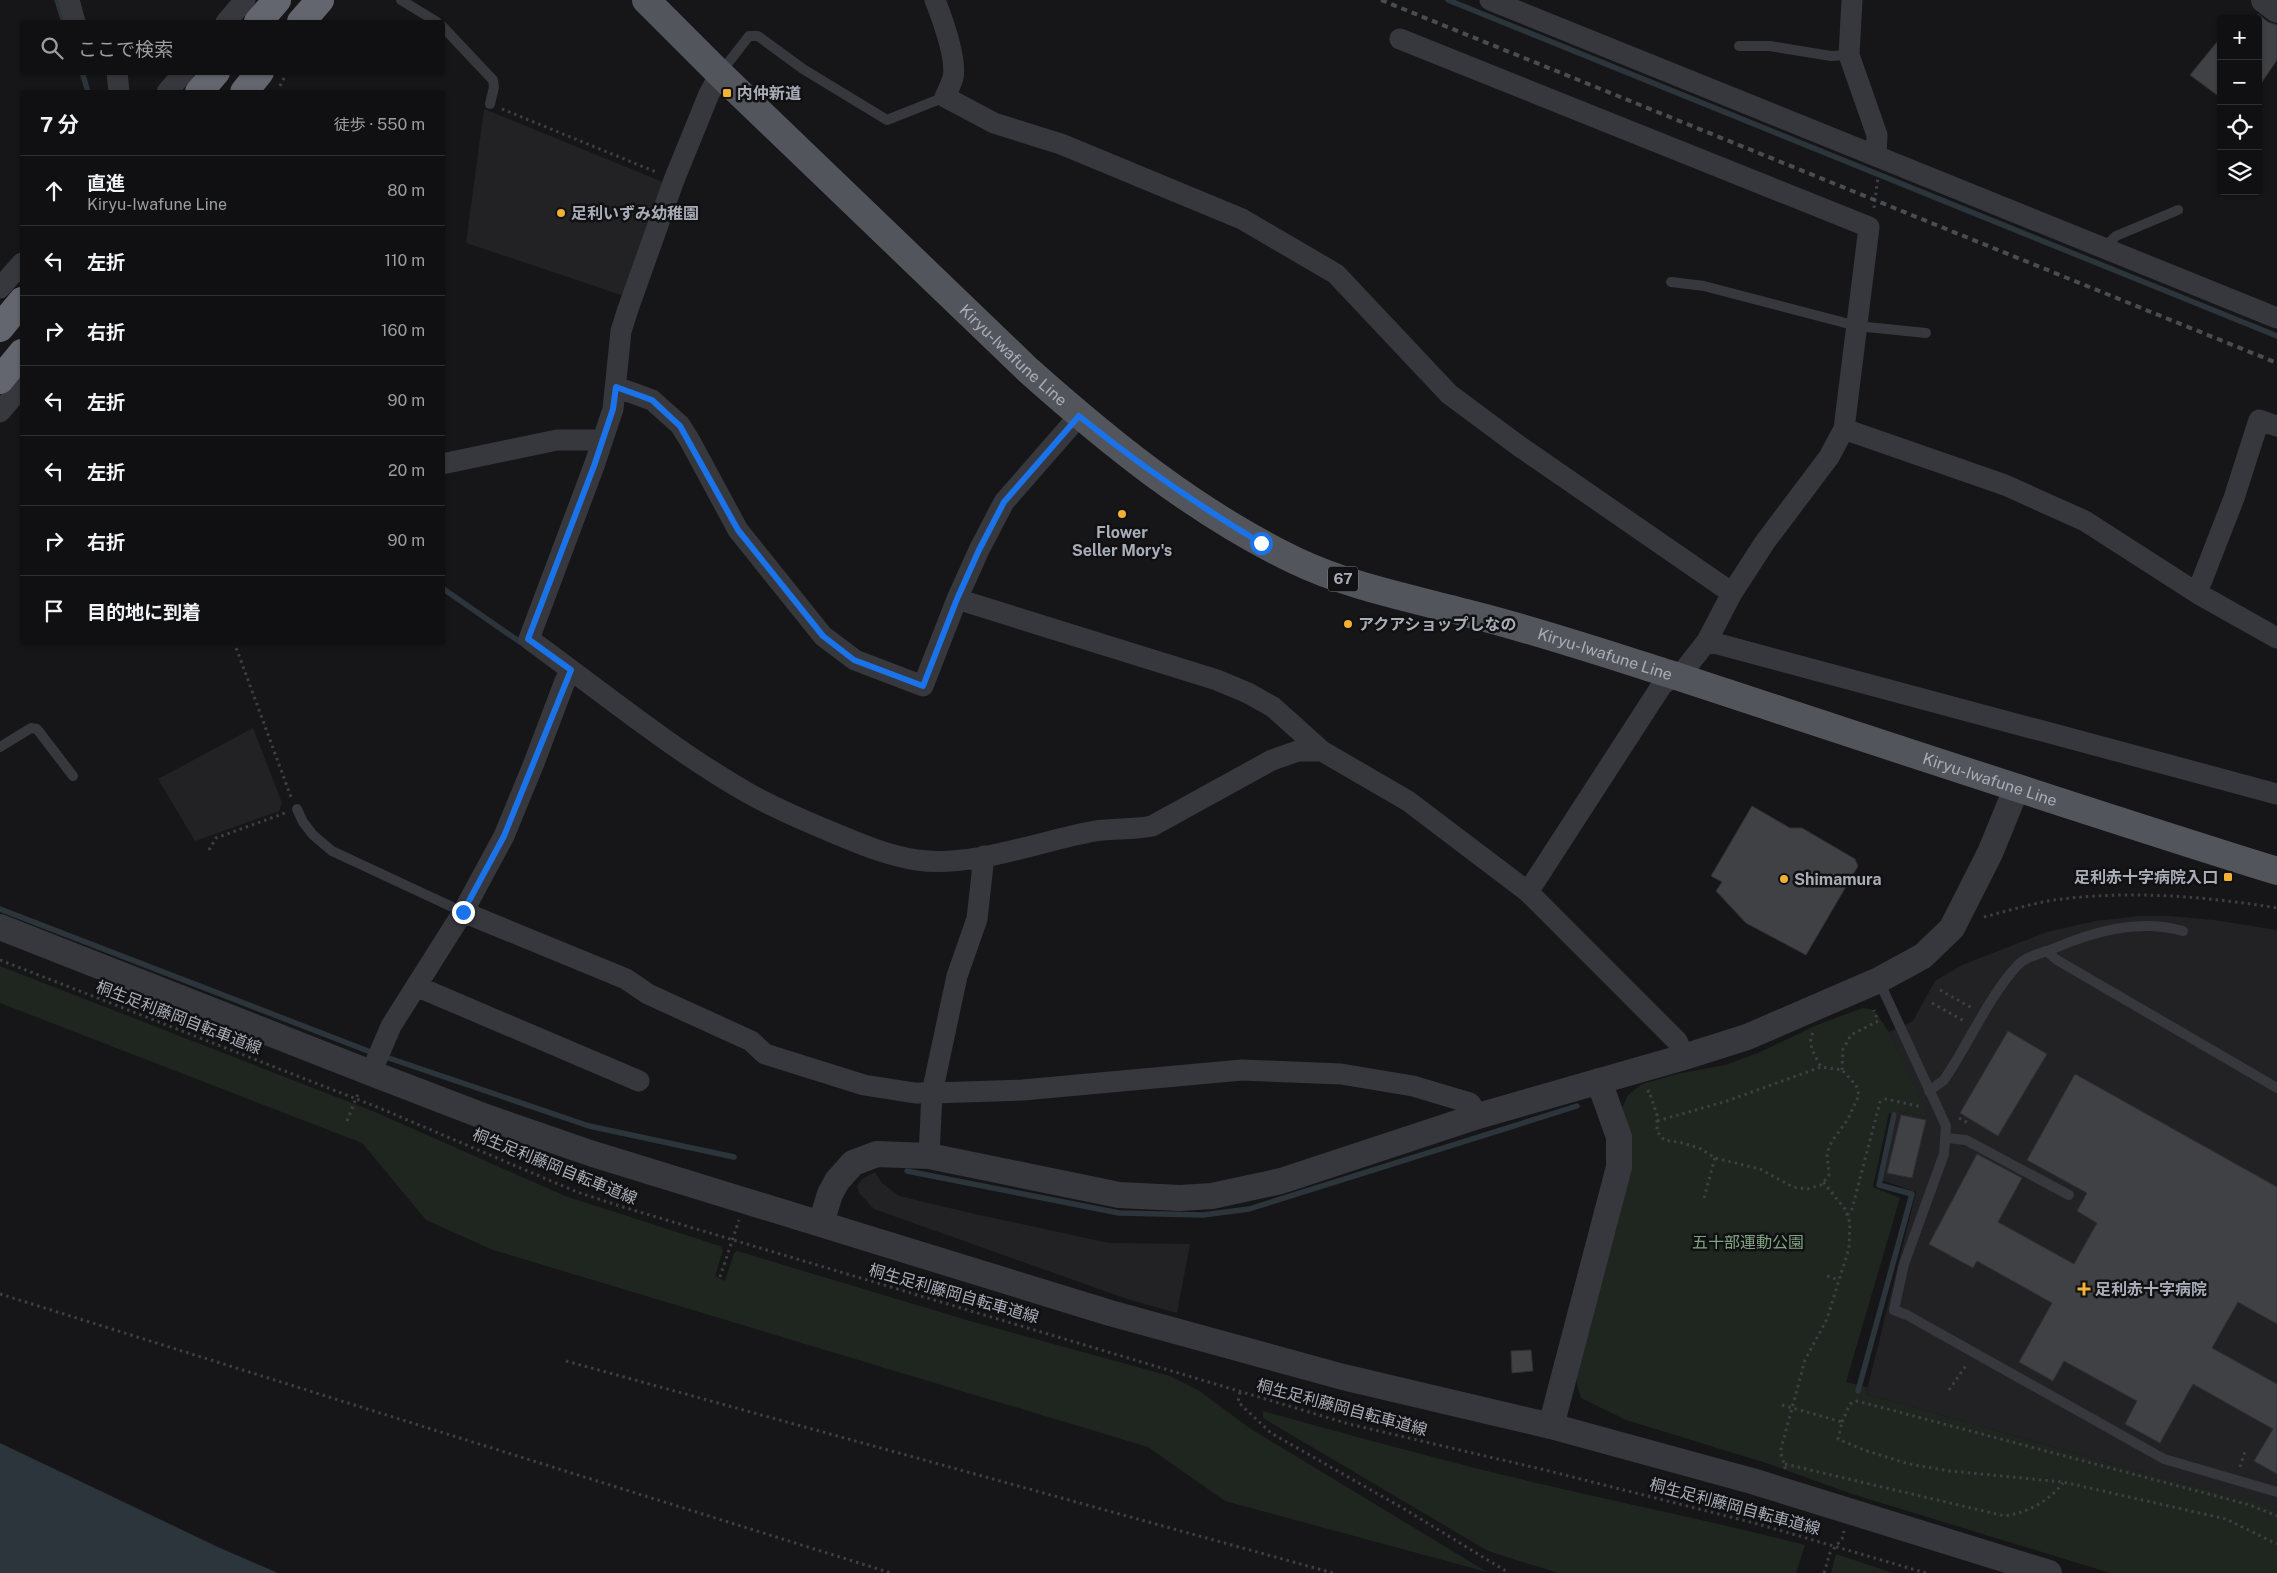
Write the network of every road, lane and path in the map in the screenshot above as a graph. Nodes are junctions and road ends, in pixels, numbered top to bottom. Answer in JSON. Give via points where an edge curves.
{"nodes":[{"id":1,"x":68,"y":0,"type":"edge"},
{"id":2,"x":245,"y":0,"type":"edge"},
{"id":3,"x":277,"y":0,"type":"edge"},
{"id":4,"x":320,"y":0,"type":"edge"},
{"id":5,"x":401,"y":0,"type":"edge"},
{"id":6,"x":646,"y":0,"type":"edge"},
{"id":7,"x":935,"y":0,"type":"edge"},
{"id":8,"x":1490,"y":0,"type":"edge"},
{"id":9,"x":1852,"y":0,"type":"edge"},
{"id":10,"x":2264,"y":0,"type":"edge"},
{"id":11,"x":2277,"y":10,"type":"edge"},
{"id":12,"x":74,"y":20,"type":"edge"},
{"id":13,"x":228,"y":20,"type":"edge"},
{"id":14,"x":260,"y":20,"type":"edge"},
{"id":15,"x":304,"y":20,"type":"edge"},
{"id":16,"x":434,"y":20,"type":"edge"},
{"id":17,"x":445,"y":29,"type":"edge"},
{"id":18,"x":1400,"y":39,"type":"dead end"},
{"id":19,"x":1739,"y":46,"type":"dead end"},
{"id":20,"x":1849,"y":55,"type":"junction"},
{"id":21,"x":720,"y":74,"type":"junction"},
{"id":22,"x":117,"y":75,"type":"edge"},
{"id":23,"x":182,"y":75,"type":"edge"},
{"id":24,"x":213,"y":75,"type":"edge"},
{"id":25,"x":258,"y":75,"type":"edge"},
{"id":26,"x":119,"y":90,"type":"edge"},
{"id":27,"x":171,"y":90,"type":"edge"},
{"id":28,"x":201,"y":90,"type":"edge"},
{"id":29,"x":246,"y":90,"type":"edge"},
{"id":30,"x":945,"y":97,"type":"junction"},
{"id":31,"x":490,"y":104,"type":"joint"},
{"id":32,"x":1876,"y":155,"type":"junction"},
{"id":33,"x":674,"y":180,"type":"junction"},
{"id":34,"x":2178,"y":210,"type":"dead end"},
{"id":35,"x":2105,"y":247,"type":"junction"},
{"id":36,"x":20,"y":264,"type":"edge"},
{"id":37,"x":1671,"y":282,"type":"dead end"},
{"id":38,"x":0,"y":288,"type":"edge"},
{"id":39,"x":20,"y":303,"type":"edge"},
{"id":40,"x":2277,"y":318,"type":"edge"},
{"id":41,"x":1857,"y":326,"type":"junction"},
{"id":42,"x":0,"y":328,"type":"edge"},
{"id":43,"x":1926,"y":333,"type":"dead end"},
{"id":44,"x":20,"y":355,"type":"edge"},
{"id":45,"x":0,"y":380,"type":"edge"},
{"id":46,"x":616,"y":387,"type":"junction"},
{"id":47,"x":20,"y":388,"type":"edge"},
{"id":48,"x":0,"y":412,"type":"edge"},
{"id":49,"x":1079,"y":416,"type":"junction"},
{"id":50,"x":2277,"y":426,"type":"edge"},
{"id":51,"x":1844,"y":429,"type":"junction"},
{"id":52,"x":602,"y":440,"type":"junction"},
{"id":53,"x":445,"y":463,"type":"edge"},
{"id":54,"x":1732,"y":593,"type":"junction"},
{"id":55,"x":2197,"y":593,"type":"junction"},
{"id":56,"x":957,"y":599,"type":"junction"},
{"id":57,"x":2275,"y":632,"type":"edge"},
{"id":58,"x":1707,"y":641,"type":"junction"},
{"id":59,"x":235,"y":645,"type":"edge"},
{"id":60,"x":571,"y":670,"type":"junction"},
{"id":61,"x":1674,"y":676,"type":"junction"},
{"id":62,"x":0,"y":747,"type":"edge"},
{"id":63,"x":1322,"y":751,"type":"junction"},
{"id":64,"x":73,"y":776,"type":"dead end"},
{"id":65,"x":2017,"y":787,"type":"junction"},
{"id":66,"x":2277,"y":794,"type":"edge"},
{"id":67,"x":297,"y":809,"type":"junction"},
{"id":68,"x":209,"y":850,"type":"dead end"},
{"id":69,"x":984,"y":856,"type":"junction"},
{"id":70,"x":2277,"y":871,"type":"edge"},
{"id":71,"x":1528,"y":892,"type":"junction"},
{"id":72,"x":2277,"y":908,"type":"edge"},
{"id":73,"x":463,"y":912,"type":"junction"},
{"id":74,"x":1984,"y":917,"type":"dead end"},
{"id":75,"x":0,"y":927,"type":"edge"},
{"id":76,"x":2183,"y":931,"type":"dead end"},
{"id":77,"x":2046,"y":951,"type":"junction"},
{"id":78,"x":0,"y":960,"type":"edge"},
{"id":79,"x":1879,"y":980,"type":"junction"},
{"id":80,"x":416,"y":986,"type":"junction"},
{"id":81,"x":1940,"y":990,"type":"dead end"},
{"id":82,"x":1932,"y":1003,"type":"dead end"},
{"id":83,"x":1874,"y":1010,"type":"dead end"},
{"id":84,"x":1985,"y":1014,"type":"junction"},
{"id":85,"x":1977,"y":1027,"type":"junction"},
{"id":86,"x":1811,"y":1046,"type":"dead end"},
{"id":87,"x":1684,"y":1057,"type":"junction"},
{"id":88,"x":1821,"y":1067,"type":"junction"},
{"id":89,"x":1842,"y":1070,"type":"junction"},
{"id":90,"x":371,"y":1073,"type":"junction"},
{"id":91,"x":639,"y":1081,"type":"dead end"},
{"id":92,"x":1599,"y":1081,"type":"junction"},
{"id":93,"x":2277,"y":1088,"type":"edge"},
{"id":94,"x":1929,"y":1091,"type":"junction"},
{"id":95,"x":932,"y":1093,"type":"junction"},
{"id":96,"x":1651,"y":1096,"type":"dead end"},
{"id":97,"x":357,"y":1097,"type":"junction"},
{"id":98,"x":1924,"y":1109,"type":"dead end"},
{"id":99,"x":1478,"y":1116,"type":"junction"},
{"id":100,"x":347,"y":1121,"type":"dead end"},
{"id":101,"x":1657,"y":1121,"type":"junction"},
{"id":102,"x":1946,"y":1138,"type":"junction"},
{"id":103,"x":929,"y":1156,"type":"junction"},
{"id":104,"x":1715,"y":1158,"type":"junction"},
{"id":105,"x":1823,"y":1182,"type":"junction"},
{"id":106,"x":2069,"y":1195,"type":"dead end"},
{"id":107,"x":1704,"y":1198,"type":"dead end"},
{"id":108,"x":1847,"y":1215,"type":"junction"},
{"id":109,"x":821,"y":1223,"type":"junction"},
{"id":110,"x":736,"y":1232,"type":"dead end"},
{"id":111,"x":732,"y":1242,"type":"junction"},
{"id":112,"x":1827,"y":1276,"type":"dead end"},
{"id":113,"x":720,"y":1277,"type":"dead end"},
{"id":114,"x":1839,"y":1280,"type":"junction"},
{"id":115,"x":0,"y":1294,"type":"edge"},
{"id":116,"x":1973,"y":1353,"type":"junction"},
{"id":117,"x":566,"y":1361,"type":"dead end"},
{"id":118,"x":1949,"y":1390,"type":"dead end"},
{"id":119,"x":1240,"y":1392,"type":"junction"},
{"id":120,"x":1782,"y":1404,"type":"dead end"},
{"id":121,"x":1793,"y":1407,"type":"junction"},
{"id":122,"x":1842,"y":1422,"type":"junction"},
{"id":123,"x":1551,"y":1426,"type":"junction"},
{"id":124,"x":2245,"y":1451,"type":"dead end"},
{"id":125,"x":1785,"y":1464,"type":"junction"},
{"id":126,"x":2239,"y":1470,"type":"dead end"},
{"id":127,"x":1784,"y":1474,"type":"dead end"},
{"id":128,"x":2063,"y":1482,"type":"junction"},
{"id":129,"x":2277,"y":1492,"type":"edge"},
{"id":130,"x":2277,"y":1516,"type":"edge"},
{"id":131,"x":1842,"y":1539,"type":"dead end"},
{"id":132,"x":2277,"y":1544,"type":"edge"},
{"id":133,"x":1835,"y":1546,"type":"junction"},
{"id":134,"x":891,"y":1573,"type":"edge"},
{"id":135,"x":1333,"y":1573,"type":"edge"},
{"id":136,"x":1509,"y":1573,"type":"edge"},
{"id":137,"x":1824,"y":1573,"type":"edge"},
{"id":138,"x":1926,"y":1573,"type":"edge"},
{"id":139,"x":2049,"y":1573,"type":"edge"}],
"edges":[{"from":1,"to":12,"type":"street"},
{"from":2,"to":13,"type":"street"},
{"from":3,"to":14,"type":"highway"},
{"from":4,"to":15,"type":"highway"},
{"from":5,"to":16,"type":"lane"},
{"from":6,"to":21,"type":"main road","name":"Kiryu-Iwafune Line","number":"67"},
{"from":7,"to":30,"type":"street","via":[[946,28],[951,56],[953,77]]},
{"from":8,"to":32,"type":"street"},
{"from":9,"to":20,"type":"street"},
{"from":10,"to":11,"type":"street"},
{"from":17,"to":31,"type":"lane","via":[[493,80]]},
{"from":18,"to":41,"type":"street","via":[[1864,224],[1869,228]]},
{"from":19,"to":20,"type":"lane","via":[[1770,46],[1831,56]]},
{"from":20,"to":32,"type":"street","via":[[1877,136]]},
{"from":21,"to":30,"type":"lane","via":[[750,36],[758,36],[802,69],[887,120]]},
{"from":21,"to":33,"type":"street"},
{"from":21,"to":49,"type":"main road","name":"Kiryu-Iwafune Line","number":"67"},
{"from":22,"to":26,"type":"street"},
{"from":23,"to":27,"type":"street"},
{"from":24,"to":28,"type":"highway"},
{"from":25,"to":29,"type":"highway"},
{"from":30,"to":54,"type":"street","via":[[994,123],[1060,144],[1242,219],[1336,274],[1449,394]]},
{"from":31,"to":33,"type":"path"},
{"from":32,"to":35,"type":"street"},
{"from":33,"to":46,"type":"street","via":[[621,331]]},
{"from":34,"to":35,"type":"lane","via":[[2116,236]]},
{"from":35,"to":40,"type":"street"},
{"from":36,"to":38,"type":"street"},
{"from":37,"to":41,"type":"lane","via":[[1704,286]]},
{"from":39,"to":42,"type":"highway"},
{"from":41,"to":43,"type":"lane"},
{"from":41,"to":51,"type":"street"},
{"from":44,"to":45,"type":"highway"},
{"from":46,"to":52,"type":"street","via":[[613,409]]},
{"from":46,"to":56,"type":"street","via":[[652,400],[670,414],[690,441],[738,530],[823,636],[854,660],[923,686]]},
{"from":47,"to":48,"type":"street"},
{"from":49,"to":56,"type":"street","via":[[1004,502]]},
{"from":49,"to":61,"type":"main road","name":"Kiryu-Iwafune Line","number":"67","via":[[1176,491],[1296,561],[1399,597],[1472,614]]},
{"from":50,"to":55,"type":"street","via":[[2259,420],[2234,498]]},
{"from":51,"to":54,"type":"street","via":[[1830,457],[1765,542]]},
{"from":51,"to":55,"type":"street","via":[[2005,485],[2085,521]]},
{"from":52,"to":53,"type":"street","via":[[557,440]]},
{"from":52,"to":60,"type":"street","via":[[528,639]]},
{"from":54,"to":58,"type":"street"},
{"from":55,"to":57,"type":"street"},
{"from":56,"to":63,"type":"street","via":[[1225,683],[1273,707]]},
{"from":58,"to":61,"type":"street","via":[[1686,668]]},
{"from":58,"to":66,"type":"street"},
{"from":59,"to":67,"type":"path"},
{"from":60,"to":69,"type":"street","via":[[703,765],[749,794],[798,818],[890,854],[917,860],[947,862]]},
{"from":60,"to":73,"type":"street","via":[[504,836]]},
{"from":61,"to":65,"type":"main road","name":"Kiryu-Iwafune Line","number":"67"},
{"from":61,"to":71,"type":"street","via":[[1662,685]]},
{"from":62,"to":64,"type":"lane","via":[[31,728],[37,729]]},
{"from":63,"to":69,"type":"street","via":[[1298,751],[1272,760],[1152,826],[1097,831]]},
{"from":63,"to":71,"type":"street","via":[[1408,801]]},
{"from":65,"to":70,"type":"main road","name":"Kiryu-Iwafune Line","number":"67"},
{"from":65,"to":79,"type":"street","via":[[1990,853],[1952,928],[1923,956]]},
{"from":67,"to":68,"type":"path","via":[[216,838]]},
{"from":67,"to":73,"type":"lane","via":[[313,835],[332,851]]},
{"from":69,"to":95,"type":"street","via":[[977,919],[957,976]]},
{"from":71,"to":87,"type":"street","via":[[1677,1041]]},
{"from":72,"to":74,"type":"path","via":[[2223,899],[2093,896],[2053,900]]},
{"from":73,"to":80,"type":"street"},
{"from":73,"to":95,"type":"street","via":[[626,979],[648,994],[751,1041],[765,1054],[864,1085]]},
{"from":75,"to":90,"type":"street"},
{"from":76,"to":77,"type":"lane","via":[[2145,924],[2079,938]]},
{"from":77,"to":84,"type":"lane","via":[[2017,966]]},
{"from":77,"to":93,"type":"lane","via":[[2081,975]]},
{"from":78,"to":97,"type":"path","name":"桐生足利藤岡自転車道線"},
{"from":79,"to":87,"type":"street","via":[[1746,1037]]},
{"from":79,"to":94,"type":"lane"},
{"from":80,"to":90,"type":"street","via":[[390,1026]]},
{"from":80,"to":91,"type":"street"},
{"from":81,"to":84,"type":"path"},
{"from":82,"to":85,"type":"path"},
{"from":83,"to":89,"type":"path","via":[[1876,1024],[1851,1035],[1843,1049]]},
{"from":84,"to":85,"type":"lane"},
{"from":85,"to":94,"type":"lane","via":[[1944,1080]]},
{"from":86,"to":88,"type":"path"},
{"from":87,"to":92,"type":"street"},
{"from":88,"to":89,"type":"path"},
{"from":88,"to":101,"type":"path"},
{"from":89,"to":105,"type":"path","via":[[1856,1085],[1858,1096],[1827,1153],[1830,1175]]},
{"from":90,"to":109,"type":"street","via":[[593,1154]]},
{"from":92,"to":99,"type":"street"},
{"from":92,"to":123,"type":"street","via":[[1619,1136],[1619,1167]]},
{"from":94,"to":102,"type":"lane","via":[[1946,1126]]},
{"from":95,"to":99,"type":"street","via":[[1023,1090],[1242,1070],[1341,1074],[1413,1086],[1470,1103]]},
{"from":95,"to":103,"type":"street"},
{"from":96,"to":101,"type":"path"},
{"from":97,"to":100,"type":"path"},
{"from":97,"to":111,"type":"path","name":"桐生足利藤岡自転車道線","via":[[578,1192]]},
{"from":98,"to":108,"type":"path","via":[[1886,1099],[1880,1102],[1852,1209]]},
{"from":99,"to":103,"type":"street","via":[[1281,1181],[1212,1196],[1119,1195]]},
{"from":101,"to":104,"type":"path","via":[[1657,1131],[1664,1140],[1684,1142]]},
{"from":102,"to":106,"type":"lane","via":[[1966,1140]]},
{"from":102,"to":116,"type":"lane","via":[[1944,1154],[1904,1264],[1894,1310]]},
{"from":103,"to":109,"type":"street","via":[[877,1154],[853,1163],[836,1181]]},
{"from":104,"to":105,"type":"path","via":[[1760,1169],[1793,1188],[1807,1189]]},
{"from":104,"to":107,"type":"path"},
{"from":105,"to":108,"type":"path"},
{"from":108,"to":114,"type":"path","via":[[1850,1223],[1849,1248]]},
{"from":109,"to":123,"type":"street","via":[[1119,1315],[1343,1376]]},
{"from":110,"to":111,"type":"path"},
{"from":111,"to":113,"type":"path"},
{"from":111,"to":119,"type":"path","name":"桐生足利藤岡自転車道線"},
{"from":112,"to":114,"type":"path"},
{"from":114,"to":121,"type":"path","via":[[1827,1319],[1805,1360]]},
{"from":115,"to":134,"type":"path"},
{"from":116,"to":118,"type":"path"},
{"from":116,"to":129,"type":"lane","via":[[2164,1459]]},
{"from":117,"to":135,"type":"path"},
{"from":119,"to":133,"type":"path","name":"桐生足利藤岡自転車道線","via":[[1350,1424],[1545,1470]]},
{"from":119,"to":136,"type":"path","via":[[1238,1402],[1271,1432]]},
{"from":120,"to":121,"type":"path"},
{"from":121,"to":122,"type":"path"},
{"from":121,"to":125,"type":"path","via":[[1781,1449],[1780,1457]]},
{"from":122,"to":128,"type":"path","via":[[1838,1439],[1909,1464]]},
{"from":122,"to":130,"type":"path","via":[[1850,1404],[1857,1401],[2250,1505]]},
{"from":123,"to":139,"type":"street","via":[[1752,1481]]},
{"from":124,"to":126,"type":"path"},
{"from":125,"to":127,"type":"path"},
{"from":125,"to":128,"type":"path","via":[[2005,1516],[2040,1505]]},
{"from":128,"to":132,"type":"path","via":[[2226,1519]]},
{"from":131,"to":133,"type":"path"},
{"from":133,"to":137,"type":"path"},
{"from":133,"to":138,"type":"path","name":"桐生足利藤岡自転車道線"}]}
